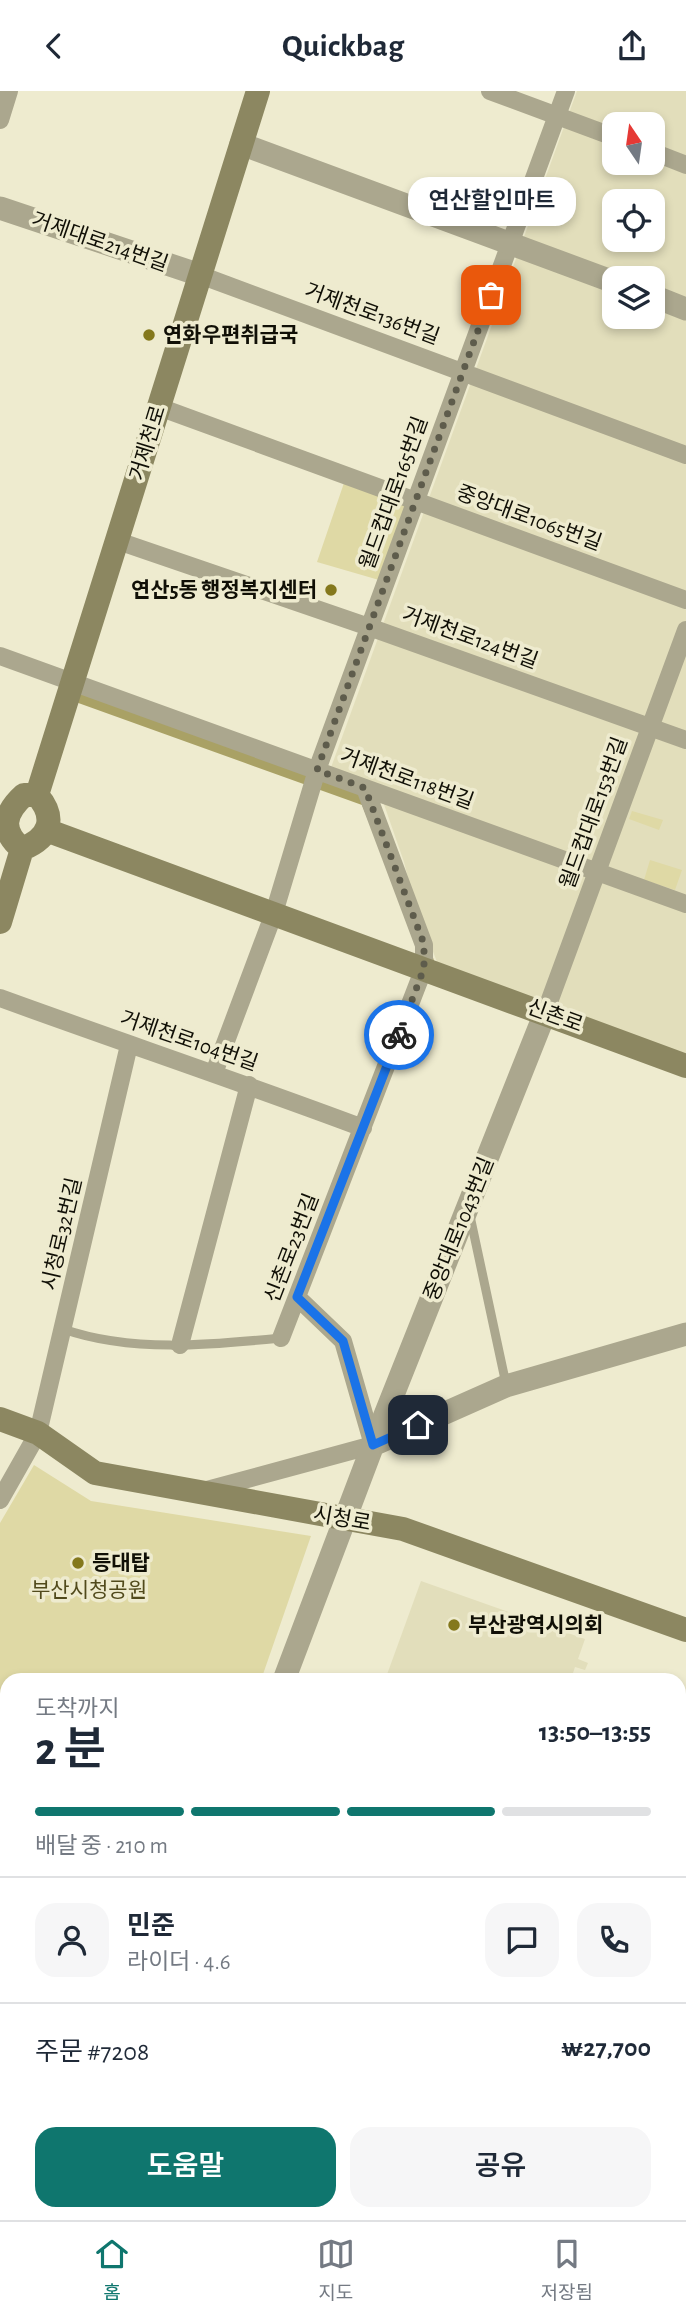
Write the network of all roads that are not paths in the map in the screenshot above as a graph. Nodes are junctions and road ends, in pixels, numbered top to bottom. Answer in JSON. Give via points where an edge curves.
{"nodes":[{"id":1,"x":9,"y":91,"type":"edge"},
{"id":2,"x":258,"y":91,"type":"edge"},
{"id":3,"x":490,"y":91,"type":"edge"},
{"id":4,"x":566,"y":91,"type":"edge"},
{"id":5,"x":557,"y":115,"type":"junction"},
{"id":6,"x":0,"y":120,"type":"edge"},
{"id":7,"x":602,"y":132,"type":"edge"},
{"id":8,"x":241,"y":144,"type":"junction"},
{"id":9,"x":665,"y":157,"type":"edge"},
{"id":10,"x":686,"y":165,"type":"edge"},
{"id":11,"x":0,"y":208,"type":"edge"},
{"id":12,"x":510,"y":244,"type":"junction"},
{"id":13,"x":200,"y":275,"type":"junction"},
{"id":14,"x":602,"y":278,"type":"edge"},
{"id":15,"x":665,"y":301,"type":"edge"},
{"id":16,"x":686,"y":309,"type":"edge"},
{"id":17,"x":463,"y":372,"type":"junction"},
{"id":18,"x":159,"y":407,"type":"junction"},
{"id":19,"x":686,"y":454,"type":"edge"},
{"id":20,"x":415,"y":501,"type":"junction"},
{"id":21,"x":118,"y":541,"type":"junction"},
{"id":22,"x":686,"y":600,"type":"edge"},
{"id":23,"x":369,"y":627,"type":"junction"},
{"id":24,"x":686,"y":630,"type":"edge"},
{"id":25,"x":0,"y":656,"type":"edge"},
{"id":26,"x":74,"y":682,"type":"junction"},
{"id":27,"x":650,"y":727,"type":"junction"},
{"id":28,"x":686,"y":740,"type":"edge"},
{"id":29,"x":317,"y":770,"type":"junction"},
{"id":30,"x":365,"y":788,"type":"junction"},
{"id":31,"x":37,"y":796,"type":"junction"},
{"id":32,"x":4,"y":816,"type":"edge"},
{"id":33,"x":46,"y":830,"type":"junction"},
{"id":34,"x":22,"y":849,"type":"junction"},
{"id":35,"x":597,"y":872,"type":"junction"},
{"id":36,"x":686,"y":904,"type":"edge"},
{"id":37,"x":274,"y":913,"type":"junction"},
{"id":38,"x":0,"y":922,"type":"edge"},
{"id":39,"x":424,"y":968,"type":"junction"},
{"id":40,"x":0,"y":998,"type":"edge"},
{"id":41,"x":545,"y":1013,"type":"junction"},
{"id":42,"x":129,"y":1045,"type":"junction"},
{"id":43,"x":686,"y":1066,"type":"edge"},
{"id":44,"x":214,"y":1073,"type":"junction"},
{"id":45,"x":249,"y":1085,"type":"junction"},
{"id":46,"x":363,"y":1128,"type":"junction"},
{"id":47,"x":468,"y":1207,"type":"junction"},
{"id":48,"x":297,"y":1297,"type":"junction"},
{"id":49,"x":63,"y":1329,"type":"junction"},
{"id":50,"x":686,"y":1334,"type":"edge"},
{"id":51,"x":281,"y":1338,"type":"joint"},
{"id":52,"x":180,"y":1345,"type":"junction"},
{"id":53,"x":506,"y":1386,"type":"junction"},
{"id":54,"x":0,"y":1419,"type":"edge"},
{"id":55,"x":38,"y":1433,"type":"junction"},
{"id":56,"x":373,"y":1445,"type":"junction"},
{"id":57,"x":201,"y":1492,"type":"junction"},
{"id":58,"x":0,"y":1500,"type":"edge"},
{"id":59,"x":345,"y":1520,"type":"junction"},
{"id":60,"x":686,"y":1630,"type":"edge"},
{"id":61,"x":287,"y":1673,"type":"edge"}],
"edges":[{"from":1,"to":6,"type":"street"},
{"from":2,"to":8,"type":"main road","name":"거제천로"},
{"from":3,"to":5,"type":"street"},
{"from":4,"to":5,"type":"street","name":"월드컵대로165번길"},
{"from":5,"to":7,"type":"street"},
{"from":5,"to":12,"type":"street","name":"월드컵대로165번길"},
{"from":8,"to":12,"type":"street"},
{"from":8,"to":13,"type":"main road","name":"거제천로"},
{"from":9,"to":10,"type":"street"},
{"from":11,"to":13,"type":"street","name":"거제대로214번길"},
{"from":12,"to":14,"type":"street"},
{"from":12,"to":17,"type":"street","name":"월드컵대로165번길"},
{"from":13,"to":17,"type":"street","name":"거제천로136번길"},
{"from":13,"to":18,"type":"main road","name":"거제천로"},
{"from":15,"to":16,"type":"street"},
{"from":17,"to":19,"type":"street","name":"거제천로136번길"},
{"from":17,"to":20,"type":"street","name":"월드컵대로165번길"},
{"from":18,"to":20,"type":"street","name":"중앙대로1065번길"},
{"from":18,"to":21,"type":"main road","name":"거제천로"},
{"from":20,"to":22,"type":"street","name":"중앙대로1065번길"},
{"from":20,"to":23,"type":"street","name":"월드컵대로165번길"},
{"from":21,"to":23,"type":"street","name":"거제천로124번길"},
{"from":21,"to":26,"type":"main road","name":"거제천로"},
{"from":23,"to":27,"type":"street","name":"거제천로124번길"},
{"from":23,"to":29,"type":"street","name":"월드컵대로165번길"},
{"from":24,"to":27,"type":"street","name":"월드컵대로153번길"},
{"from":25,"to":26,"type":"street","name":"거제천로118번길"},
{"from":26,"to":29,"type":"street","name":"거제천로118번길"},
{"from":26,"to":31,"type":"main road","name":"거제천로"},
{"from":27,"to":28,"type":"street","name":"거제천로124번길"},
{"from":27,"to":35,"type":"street","name":"월드컵대로153번길"},
{"from":29,"to":30,"type":"street","name":"거제천로118번길"},
{"from":29,"to":37,"type":"street","name":"월드컵대로165번길"},
{"from":30,"to":35,"type":"street","name":"거제천로118번길"},
{"from":30,"to":39,"type":"street","via":[[424,944]]},
{"from":31,"to":32,"type":"main road","via":[[24,795]]},
{"from":31,"to":33,"type":"main road","via":[[47,807]]},
{"from":32,"to":34,"type":"main road","via":[[13,841]]},
{"from":33,"to":34,"type":"main road","via":[[43,837]]},
{"from":33,"to":37,"type":"main road","name":"신촌로"},
{"from":34,"to":38,"type":"main road"},
{"from":35,"to":36,"type":"street","name":"거제천로118번길"},
{"from":35,"to":41,"type":"street","name":"월드컵대로153번길"},
{"from":37,"to":39,"type":"main road","name":"신촌로"},
{"from":37,"to":44,"type":"street"},
{"from":39,"to":41,"type":"main road","name":"신촌로"},
{"from":39,"to":46,"type":"street","name":"신촌로23번길"},
{"from":40,"to":42,"type":"street","name":"거제천로104번길"},
{"from":41,"to":43,"type":"main road","name":"신촌로"},
{"from":41,"to":47,"type":"street","name":"중앙대로1043번길"},
{"from":42,"to":44,"type":"street","name":"거제천로104번길"},
{"from":42,"to":49,"type":"street","name":"시청로32번길"},
{"from":44,"to":45,"type":"street","name":"거제천로104번길"},
{"from":45,"to":46,"type":"street","name":"거제천로104번길"},
{"from":45,"to":52,"type":"street"},
{"from":46,"to":48,"type":"street","name":"신촌로23번길"},
{"from":47,"to":53,"type":"lane"},
{"from":47,"to":56,"type":"street","name":"중앙대로1043번길"},
{"from":48,"to":51,"type":"street","name":"신촌로23번길"},
{"from":48,"to":56,"type":"street","via":[[343,1341]]},
{"from":49,"to":52,"type":"lane","name":"신촌로23번길","via":[[124,1343]]},
{"from":49,"to":55,"type":"street","name":"시청로32번길"},
{"from":50,"to":53,"type":"street"},
{"from":51,"to":52,"type":"lane","name":"신촌로23번길"},
{"from":53,"to":56,"type":"street"},
{"from":54,"to":55,"type":"main road","name":"시청로"},
{"from":55,"to":57,"type":"main road","name":"시청로","via":[[95,1473]]},
{"from":55,"to":58,"type":"street","name":"시청로32번길"},
{"from":56,"to":57,"type":"street"},
{"from":56,"to":59,"type":"street","name":"중앙대로1043번길"},
{"from":57,"to":59,"type":"main road","name":"시청로"},
{"from":59,"to":60,"type":"main road","name":"시청로","via":[[403,1529]]},
{"from":59,"to":61,"type":"street","name":"중앙대로1043번길"}]}
